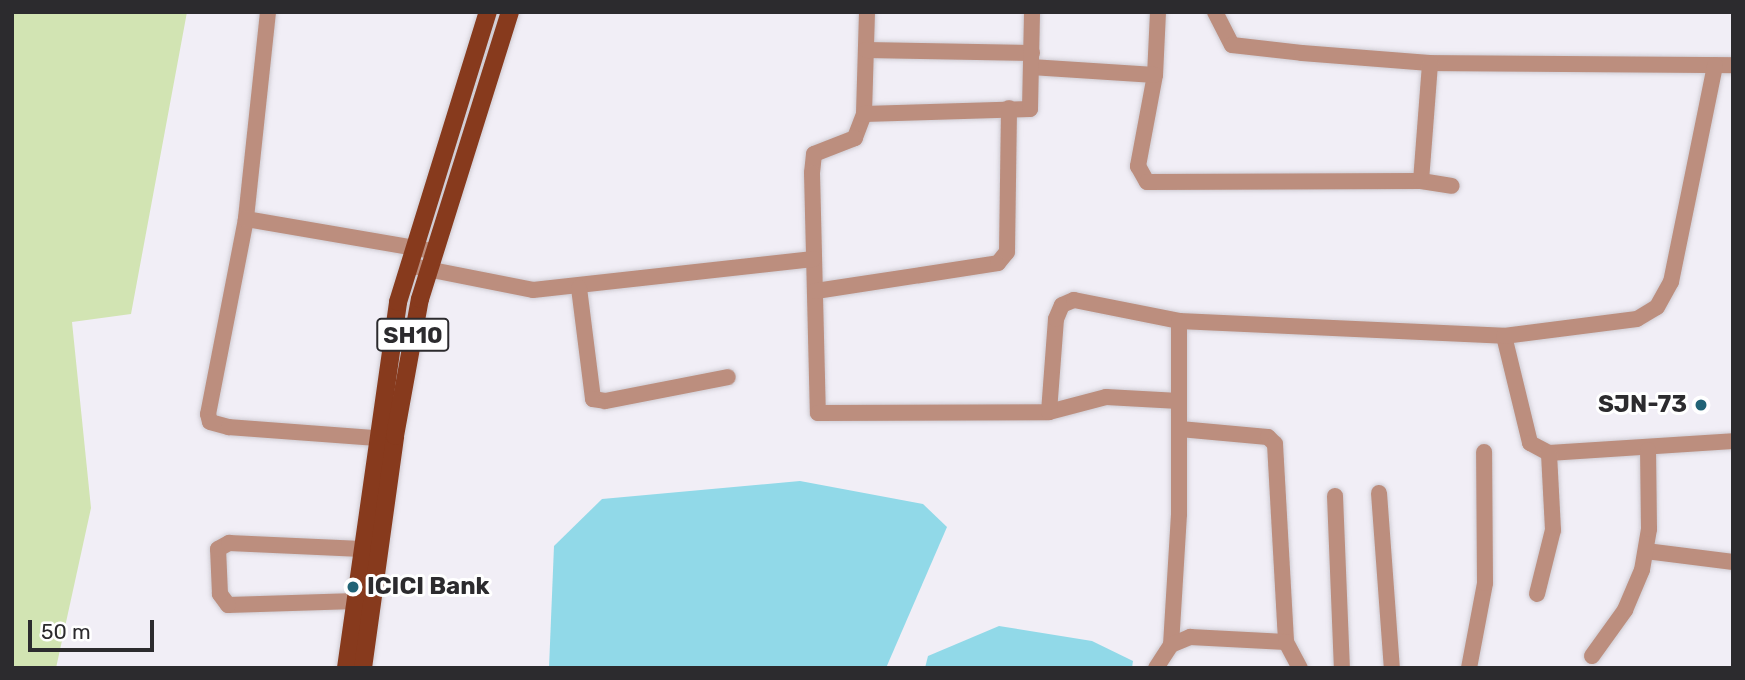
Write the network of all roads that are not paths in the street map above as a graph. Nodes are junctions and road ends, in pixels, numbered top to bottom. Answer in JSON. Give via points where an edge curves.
{"nodes":[{"id":1,"x":268,"y":12,"type":"edge"},
{"id":2,"x":488,"y":12,"type":"edge"},
{"id":3,"x":510,"y":12,"type":"edge"},
{"id":4,"x":867,"y":12,"type":"edge"},
{"id":5,"x":1032,"y":12,"type":"edge"},
{"id":6,"x":1157,"y":12,"type":"edge"},
{"id":7,"x":1215,"y":12,"type":"edge"},
{"id":8,"x":866,"y":50,"type":"junction"},
{"id":9,"x":1032,"y":60,"type":"junction"},
{"id":10,"x":1430,"y":63,"type":"junction"},
{"id":11,"x":1715,"y":65,"type":"junction"},
{"id":12,"x":1733,"y":65,"type":"edge"},
{"id":13,"x":1155,"y":75,"type":"junction"},
{"id":14,"x":1009,"y":108,"type":"junction"},
{"id":15,"x":864,"y":114,"type":"junction"},
{"id":16,"x":1420,"y":181,"type":"junction"},
{"id":17,"x":1452,"y":186,"type":"dead end"},
{"id":18,"x":246,"y":219,"type":"junction"},
{"id":19,"x":411,"y":247,"type":"junction"},
{"id":20,"x":434,"y":251,"type":"junction"},
{"id":21,"x":813,"y":259,"type":"junction"},
{"id":22,"x":407,"y":266,"type":"junction"},
{"id":23,"x":428,"y":269,"type":"junction"},
{"id":24,"x":579,"y":288,"type":"junction"},
{"id":25,"x":816,"y":291,"type":"junction"},
{"id":26,"x":1179,"y":321,"type":"junction"},
{"id":27,"x":1504,"y":336,"type":"junction"},
{"id":28,"x":729,"y":377,"type":"dead end"},
{"id":29,"x":1179,"y":401,"type":"junction"},
{"id":30,"x":1049,"y":412,"type":"junction"},
{"id":31,"x":1180,"y":429,"type":"junction"},
{"id":32,"x":376,"y":438,"type":"junction"},
{"id":33,"x":1733,"y":441,"type":"edge"},
{"id":34,"x":1648,"y":450,"type":"junction"},
{"id":35,"x":1484,"y":452,"type":"dead end"},
{"id":36,"x":1549,"y":453,"type":"junction"},
{"id":37,"x":1379,"y":493,"type":"dead end"},
{"id":38,"x":1335,"y":496,"type":"dead end"},
{"id":39,"x":362,"y":549,"type":"junction"},
{"id":40,"x":1646,"y":551,"type":"junction"},
{"id":41,"x":1733,"y":562,"type":"edge"},
{"id":42,"x":1537,"y":594,"type":"dead end"},
{"id":43,"x":356,"y":601,"type":"junction"},
{"id":44,"x":1286,"y":642,"type":"junction"},
{"id":45,"x":1171,"y":645,"type":"junction"},
{"id":46,"x":1592,"y":656,"type":"dead end"},
{"id":47,"x":346,"y":668,"type":"edge"},
{"id":48,"x":363,"y":668,"type":"edge"},
{"id":49,"x":1156,"y":668,"type":"edge"},
{"id":50,"x":1300,"y":668,"type":"edge"},
{"id":51,"x":1342,"y":668,"type":"edge"},
{"id":52,"x":1392,"y":668,"type":"edge"},
{"id":53,"x":1469,"y":668,"type":"edge"}],
"edges":[{"from":1,"to":18,"type":"street"},
{"from":2,"to":19,"type":"main road","number":"SH10"},
{"from":3,"to":20,"type":"main road","number":"SH10"},
{"from":4,"to":8,"type":"street"},
{"from":5,"to":9,"type":"street"},
{"from":6,"to":13,"type":"street"},
{"from":7,"to":10,"type":"street","via":[[1233,45]]},
{"from":8,"to":9,"type":"street"},
{"from":8,"to":15,"type":"street"},
{"from":9,"to":13,"type":"street"},
{"from":9,"to":14,"type":"street","via":[[1030,109]]},
{"from":10,"to":11,"type":"street"},
{"from":10,"to":16,"type":"street"},
{"from":11,"to":12,"type":"street"},
{"from":11,"to":27,"type":"street","via":[[1671,282],[1657,307],[1611,326]]},
{"from":13,"to":16,"type":"street","via":[[1138,166],[1147,182]]},
{"from":14,"to":15,"type":"street"},
{"from":14,"to":25,"type":"street","via":[[1007,252],[998,263]]},
{"from":15,"to":21,"type":"street","via":[[855,138],[814,154]]},
{"from":16,"to":17,"type":"street"},
{"from":18,"to":19,"type":"street"},
{"from":18,"to":32,"type":"street","via":[[210,422]]},
{"from":19,"to":20,"type":"street"},
{"from":19,"to":22,"type":"main road","number":"SH10"},
{"from":20,"to":23,"type":"main road","number":"SH10"},
{"from":21,"to":24,"type":"street"},
{"from":21,"to":25,"type":"street"},
{"from":22,"to":23,"type":"street"},
{"from":22,"to":32,"type":"main road","number":"SH10","via":[[386,362]]},
{"from":23,"to":24,"type":"street","via":[[533,290]]},
{"from":23,"to":48,"type":"main road","number":"SH10","via":[[395,436]]},
{"from":24,"to":28,"type":"street","via":[[593,399],[605,401]]},
{"from":25,"to":30,"type":"street","via":[[818,413]]},
{"from":26,"to":27,"type":"street"},
{"from":26,"to":29,"type":"street"},
{"from":26,"to":30,"type":"street","via":[[1074,300],[1062,305],[1056,319]]},
{"from":27,"to":36,"type":"street","via":[[1530,443]]},
{"from":29,"to":30,"type":"street","via":[[1106,397]]},
{"from":29,"to":31,"type":"street"},
{"from":31,"to":44,"type":"street","via":[[1268,437],[1275,444]]},
{"from":31,"to":45,"type":"street"},
{"from":32,"to":39,"type":"main road","number":"SH10"},
{"from":33,"to":34,"type":"street"},
{"from":34,"to":36,"type":"street"},
{"from":34,"to":40,"type":"street"},
{"from":35,"to":53,"type":"street","via":[[1485,583]]},
{"from":36,"to":42,"type":"street","via":[[1553,530]]},
{"from":37,"to":52,"type":"street"},
{"from":38,"to":51,"type":"street"},
{"from":39,"to":43,"type":"main road","number":"SH10"},
{"from":39,"to":43,"type":"street","via":[[229,543],[218,549],[220,594],[228,605]]},
{"from":40,"to":41,"type":"street"},
{"from":40,"to":46,"type":"street","via":[[1630,601]]},
{"from":43,"to":47,"type":"main road","number":"SH10"},
{"from":44,"to":45,"type":"street","via":[[1190,637]]},
{"from":44,"to":50,"type":"street"},
{"from":45,"to":49,"type":"street"}]}
